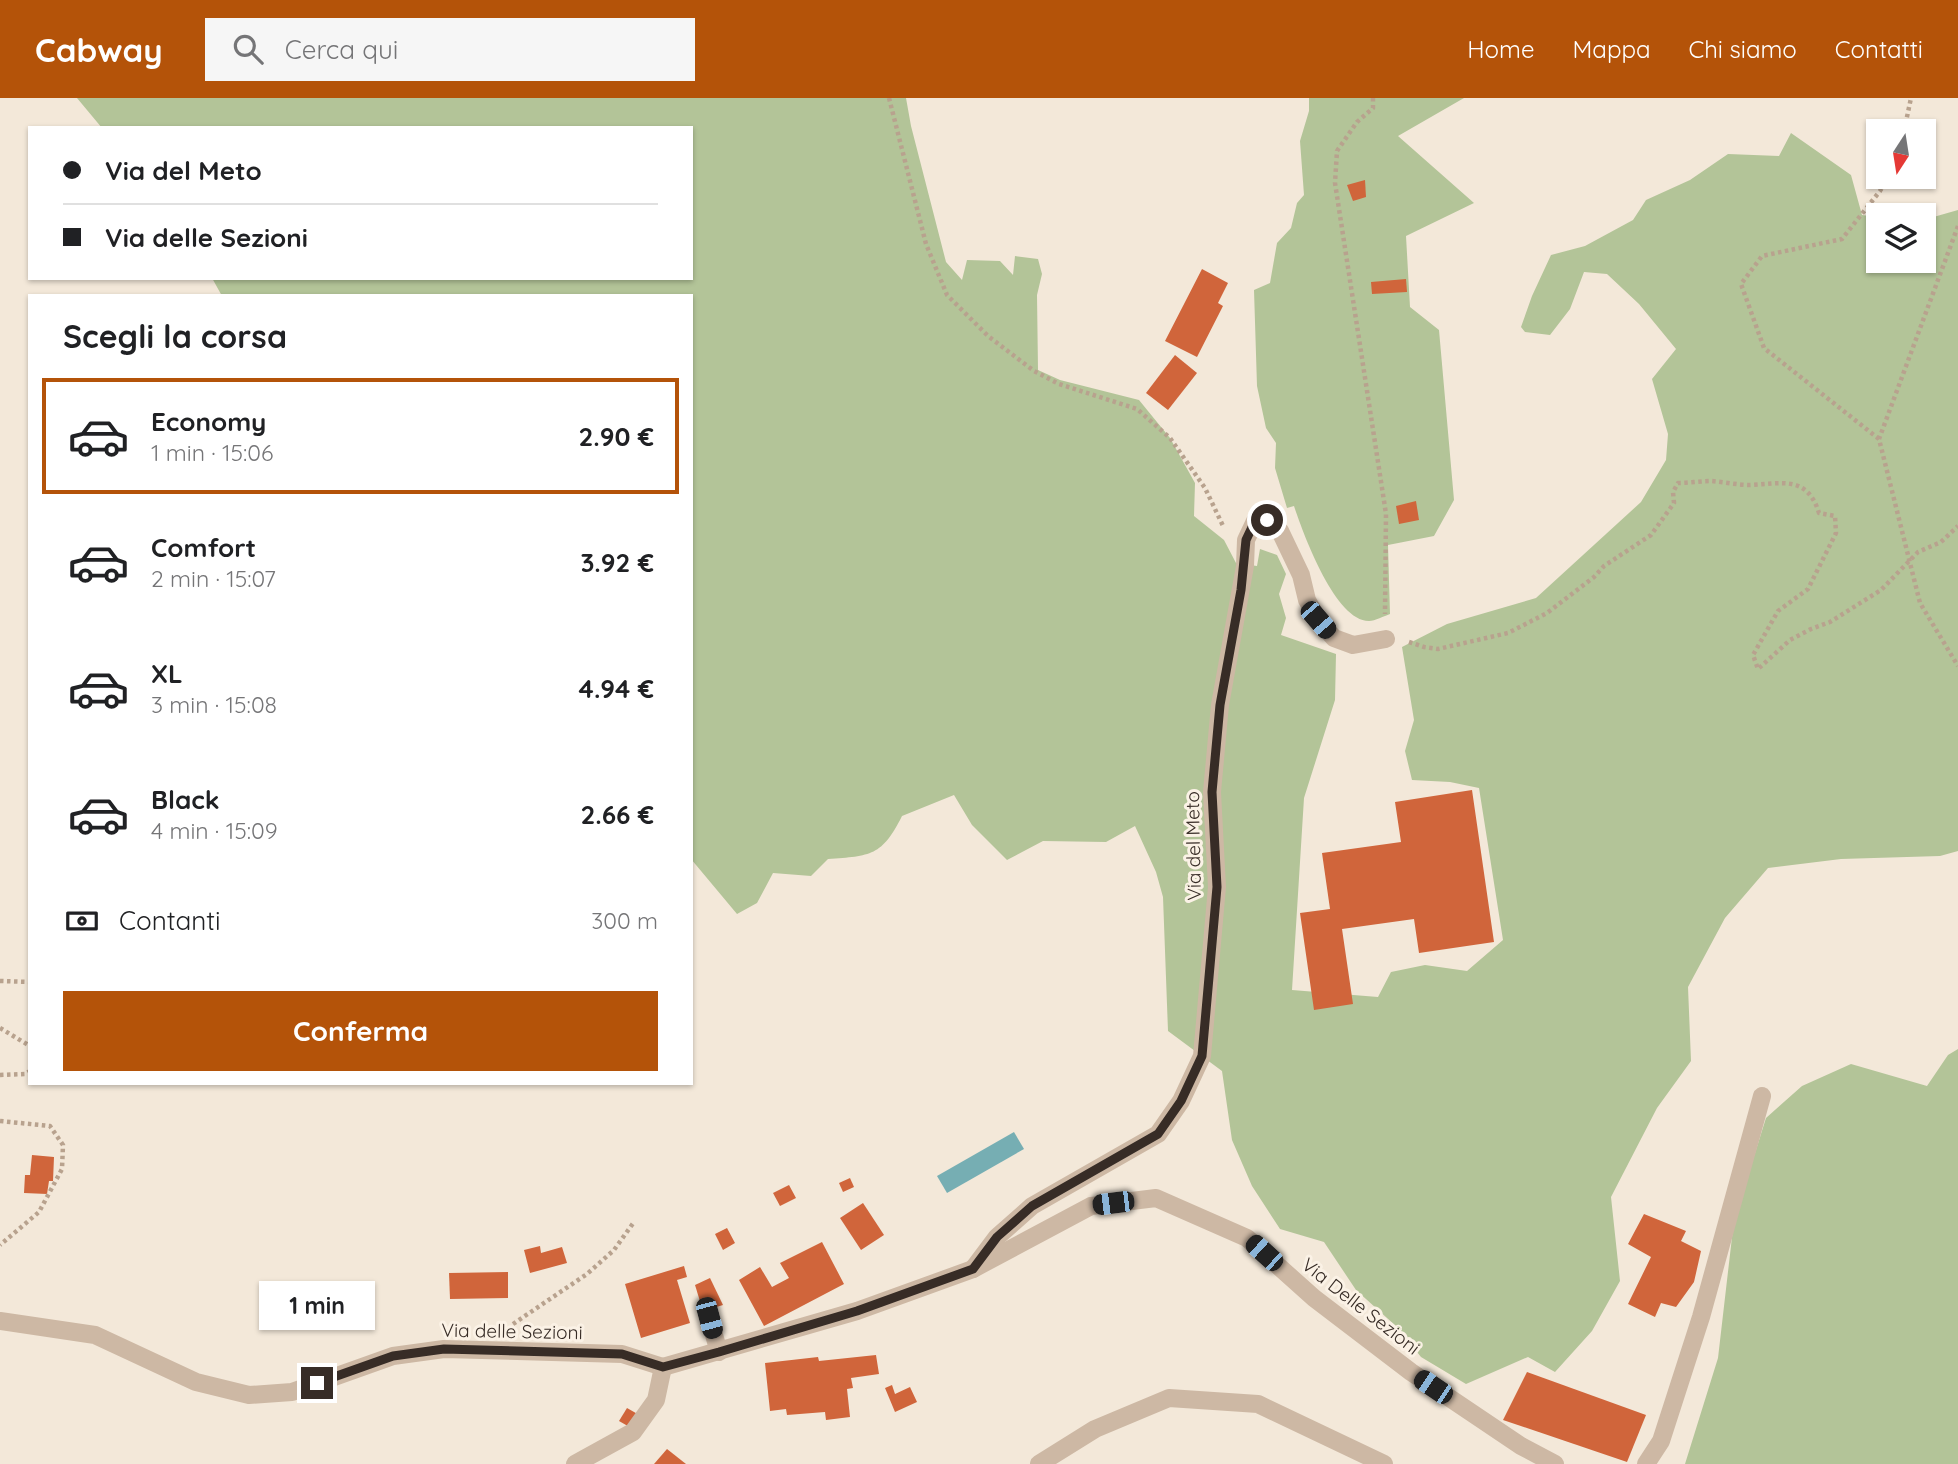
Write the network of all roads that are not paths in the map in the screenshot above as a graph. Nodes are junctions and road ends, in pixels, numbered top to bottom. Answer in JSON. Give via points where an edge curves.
{"nodes":[{"id":1,"x":1386,"y":639,"type":"road end"},
{"id":2,"x":1762,"y":1096,"type":"dead end"},
{"id":3,"x":973,"y":1269,"type":"junction"},
{"id":4,"x":709,"y":1318,"type":"dead end"},
{"id":5,"x":0,"y":1321,"type":"edge"},
{"id":6,"x":719,"y":1352,"type":"junction"},
{"id":7,"x":663,"y":1367,"type":"junction"},
{"id":8,"x":575,"y":1464,"type":"edge"},
{"id":9,"x":1039,"y":1464,"type":"edge"},
{"id":10,"x":1384,"y":1464,"type":"edge"},
{"id":11,"x":1555,"y":1464,"type":"edge"},
{"id":12,"x":1646,"y":1464,"type":"edge"}],
"edges":[{"from":1,"to":3,"type":"street","name":"Via del Meto","via":[[1353,645],[1334,638],[1307,600],[1301,575],[1280,531],[1267,520],[1255,521],[1246,540],[1220,705],[1212,792],[1217,887],[1202,1056],[1181,1101],[1158,1134],[1032,1206],[997,1237]]},
{"from":2,"to":12,"type":"street","via":[[1693,1342],[1661,1441]]},
{"from":3,"to":6,"type":"street","name":"Via Delle Sezioni","via":[[857,1311]]},
{"from":3,"to":11,"type":"street","name":"Via Delle Sezioni","via":[[1091,1206],[1156,1198],[1247,1238],[1314,1298],[1411,1372]]},
{"from":4,"to":6,"type":"street"},
{"from":5,"to":7,"type":"street","name":"Via delle Sezioni","via":[[95,1335],[196,1382],[249,1395],[292,1392],[393,1356],[444,1349],[622,1354]]},
{"from":6,"to":7,"type":"street","name":"Via Delle Sezioni"},
{"from":7,"to":8,"type":"street","via":[[656,1400],[633,1432]]},
{"from":9,"to":10,"type":"street","via":[[1095,1429],[1168,1398],[1258,1404]]}]}
